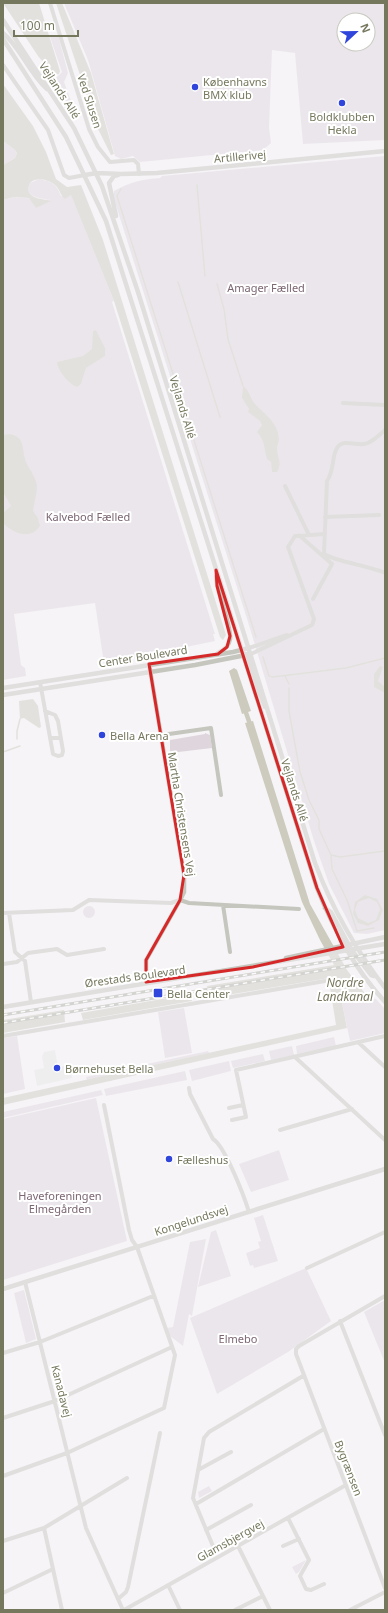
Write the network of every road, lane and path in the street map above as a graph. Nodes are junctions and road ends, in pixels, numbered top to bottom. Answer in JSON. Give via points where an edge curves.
{"nodes":[{"id":1,"x":50,"y":3,"type":"edge"},
{"id":2,"x":3,"y":20,"type":"edge"},
{"id":3,"x":3,"y":33,"type":"edge"},
{"id":4,"x":3,"y":39,"type":"edge"},
{"id":5,"x":3,"y":46,"type":"edge"},
{"id":6,"x":15,"y":58,"type":"junction"},
{"id":7,"x":3,"y":65,"type":"edge"},
{"id":8,"x":53,"y":94,"type":"junction"},
{"id":9,"x":385,"y":151,"type":"edge"},
{"id":10,"x":97,"y":173,"type":"junction"},
{"id":11,"x":121,"y":174,"type":"junction"},
{"id":12,"x":139,"y":174,"type":"junction"},
{"id":13,"x":85,"y":175,"type":"junction"},
{"id":14,"x":120,"y":236,"type":"junction"},
{"id":15,"x":343,"y":403,"type":"dead end"},
{"id":16,"x":385,"y":405,"type":"edge"},
{"id":17,"x":385,"y":430,"type":"edge"},
{"id":18,"x":285,"y":486,"type":"dead end"},
{"id":19,"x":379,"y":515,"type":"dead end"},
{"id":20,"x":325,"y":517,"type":"junction"},
{"id":21,"x":325,"y":534,"type":"junction"},
{"id":22,"x":309,"y":535,"type":"junction"},
{"id":23,"x":300,"y":536,"type":"junction"},
{"id":24,"x":216,"y":570,"type":"junction"},
{"id":25,"x":384,"y":572,"type":"edge"},
{"id":26,"x":313,"y":599,"type":"dead end"},
{"id":27,"x":299,"y":631,"type":"junction"},
{"id":28,"x":249,"y":648,"type":"junction"},
{"id":29,"x":241,"y":650,"type":"junction"},
{"id":30,"x":218,"y":654,"type":"junction"},
{"id":31,"x":247,"y":655,"type":"junction"},
{"id":32,"x":150,"y":664,"type":"junction"},
{"id":33,"x":151,"y":672,"type":"junction"},
{"id":34,"x":40,"y":682,"type":"junction"},
{"id":35,"x":3,"y":688,"type":"edge"},
{"id":36,"x":41,"y":689,"type":"junction"},
{"id":37,"x":3,"y":695,"type":"edge"},
{"id":38,"x":45,"y":711,"type":"junction"},
{"id":39,"x":162,"y":735,"type":"junction"},
{"id":40,"x":50,"y":738,"type":"junction"},
{"id":41,"x":61,"y":738,"type":"junction"},
{"id":42,"x":221,"y":795,"type":"dead end"},
{"id":43,"x":180,"y":900,"type":"junction"},
{"id":44,"x":223,"y":905,"type":"junction"},
{"id":45,"x":299,"y":909,"type":"dead end"},
{"id":46,"x":3,"y":913,"type":"edge"},
{"id":47,"x":8,"y":913,"type":"junction"},
{"id":48,"x":385,"y":937,"type":"edge"},
{"id":49,"x":385,"y":944,"type":"edge"},
{"id":50,"x":349,"y":945,"type":"junction"},
{"id":51,"x":104,"y":949,"type":"dead end"},
{"id":52,"x":336,"y":950,"type":"junction"},
{"id":53,"x":355,"y":950,"type":"junction"},
{"id":54,"x":347,"y":951,"type":"junction"},
{"id":55,"x":230,"y":952,"type":"dead end"},
{"id":56,"x":21,"y":958,"type":"junction"},
{"id":57,"x":3,"y":964,"type":"edge"},
{"id":58,"x":325,"y":981,"type":"dead end"},
{"id":59,"x":146,"y":982,"type":"junction"},
{"id":60,"x":385,"y":988,"type":"edge"},
{"id":61,"x":31,"y":1002,"type":"junction"},
{"id":62,"x":385,"y":1002,"type":"edge"},
{"id":63,"x":3,"y":1007,"type":"edge"},
{"id":64,"x":3,"y":1036,"type":"edge"},
{"id":65,"x":385,"y":1036,"type":"edge"},
{"id":66,"x":359,"y":1042,"type":"junction"},
{"id":67,"x":296,"y":1058,"type":"junction"},
{"id":68,"x":385,"y":1067,"type":"edge"},
{"id":69,"x":189,"y":1088,"type":"dead end"},
{"id":70,"x":104,"y":1105,"type":"dead end"},
{"id":71,"x":243,"y":1105,"type":"junction"},
{"id":72,"x":229,"y":1108,"type":"dead end"},
{"id":73,"x":352,"y":1109,"type":"junction"},
{"id":74,"x":232,"y":1120,"type":"dead end"},
{"id":75,"x":280,"y":1130,"type":"dead end"},
{"id":76,"x":385,"y":1140,"type":"edge"},
{"id":77,"x":385,"y":1169,"type":"edge"},
{"id":78,"x":249,"y":1212,"type":"junction"},
{"id":79,"x":385,"y":1232,"type":"edge"},
{"id":80,"x":137,"y":1247,"type":"junction"},
{"id":81,"x":307,"y":1268,"type":"dead end"},
{"id":82,"x":25,"y":1282,"type":"junction"},
{"id":83,"x":3,"y":1289,"type":"edge"},
{"id":84,"x":153,"y":1296,"type":"junction"},
{"id":85,"x":385,"y":1296,"type":"edge"},
{"id":86,"x":340,"y":1322,"type":"junction"},
{"id":87,"x":40,"y":1342,"type":"junction"},
{"id":88,"x":172,"y":1346,"type":"junction"},
{"id":89,"x":3,"y":1353,"type":"edge"},
{"id":90,"x":303,"y":1376,"type":"junction"},
{"id":91,"x":55,"y":1401,"type":"junction"},
{"id":92,"x":3,"y":1418,"type":"edge"},
{"id":93,"x":324,"y":1429,"type":"junction"},
{"id":94,"x":160,"y":1433,"type":"dead end"},
{"id":95,"x":385,"y":1435,"type":"edge"},
{"id":96,"x":231,"y":1452,"type":"dead end"},
{"id":97,"x":67,"y":1453,"type":"junction"},
{"id":98,"x":198,"y":1470,"type":"junction"},
{"id":99,"x":3,"y":1476,"type":"edge"},
{"id":100,"x":127,"y":1478,"type":"dead end"},
{"id":101,"x":346,"y":1485,"type":"junction"},
{"id":102,"x":196,"y":1504,"type":"junction"},
{"id":103,"x":80,"y":1505,"type":"junction"},
{"id":104,"x":251,"y":1505,"type":"dead end"},
{"id":105,"x":288,"y":1518,"type":"junction"},
{"id":106,"x":44,"y":1528,"type":"junction"},
{"id":107,"x":206,"y":1530,"type":"junction"},
{"id":108,"x":299,"y":1539,"type":"junction"},
{"id":109,"x":3,"y":1541,"type":"edge"},
{"id":110,"x":238,"y":1546,"type":"junction"},
{"id":111,"x":283,"y":1546,"type":"dead end"},
{"id":112,"x":215,"y":1551,"type":"dead end"},
{"id":113,"x":53,"y":1569,"type":"junction"},
{"id":114,"x":324,"y":1584,"type":"dead end"},
{"id":115,"x":168,"y":1585,"type":"junction"},
{"id":116,"x":385,"y":1588,"type":"edge"},
{"id":117,"x":385,"y":1592,"type":"edge"},
{"id":118,"x":3,"y":1593,"type":"edge"},
{"id":119,"x":263,"y":1596,"type":"junction"},
{"id":120,"x":118,"y":1599,"type":"junction"},
{"id":121,"x":62,"y":1610,"type":"edge"},
{"id":122,"x":123,"y":1610,"type":"edge"},
{"id":123,"x":180,"y":1610,"type":"edge"},
{"id":124,"x":235,"y":1610,"type":"edge"},
{"id":125,"x":270,"y":1610,"type":"edge"},
{"id":126,"x":350,"y":1610,"type":"edge"}],
"edges":[{"from":1,"to":12,"type":"street","name":"Ved Slusen","via":[[93,137],[110,162],[134,160],[138,164]]},
{"from":2,"to":8,"type":"street","name":"Vejlands Allé"},
{"from":3,"to":8,"type":"street","via":[[39,82]]},
{"from":4,"to":6,"type":"street","name":"Vejlands Allé"},
{"from":5,"to":6,"type":"street"},
{"from":6,"to":13,"type":"street","name":"Vejlands Allé","via":[[59,125]]},
{"from":7,"to":13,"type":"street","via":[[48,130],[64,175],[69,178]]},
{"from":8,"to":10,"type":"street","name":"Vejlands Allé"},
{"from":9,"to":12,"type":"street","name":"Artillerivej"},
{"from":10,"to":11,"type":"street","name":"Artillerivej"},
{"from":10,"to":13,"type":"street"},
{"from":10,"to":14,"type":"street","name":"Vejlands Allé"},
{"from":11,"to":12,"type":"street","name":"Artillerivej"},
{"from":11,"to":14,"type":"street","via":[[110,179],[108,187]]},
{"from":13,"to":24,"type":"street","name":"Vejlands Allé","via":[[112,237]]},
{"from":14,"to":28,"type":"street","name":"Vejlands Allé"},
{"from":15,"to":16,"type":"street"},
{"from":17,"to":20,"type":"street","via":[[372,441],[364,444],[341,444],[336,450],[332,473],[327,481]]},
{"from":18,"to":22,"type":"street"},
{"from":19,"to":20,"type":"street"},
{"from":20,"to":21,"type":"street"},
{"from":21,"to":22,"type":"street"},
{"from":21,"to":25,"type":"street","via":[[326,556]]},
{"from":22,"to":23,"type":"street"},
{"from":23,"to":26,"type":"street","via":[[332,564]]},
{"from":23,"to":27,"type":"street","via":[[295,536],[288,547],[314,619],[312,625]]},
{"from":24,"to":29,"type":"street","name":"Vejlands Allé"},
{"from":24,"to":30,"type":"street","name":"Vejlands Allé","via":[[217,586],[230,636],[227,647]]},
{"from":27,"to":28,"type":"street"},
{"from":27,"to":31,"type":"street"},
{"from":28,"to":29,"type":"street","name":"Center Boulevard"},
{"from":28,"to":31,"type":"street","name":"Vejlands Allé"},
{"from":29,"to":30,"type":"street","name":"Center Boulevard"},
{"from":29,"to":31,"type":"street","name":"Vejlands Allé"},
{"from":30,"to":32,"type":"street","name":"Center Boulevard"},
{"from":31,"to":33,"type":"street","name":"Center Boulevard"},
{"from":31,"to":50,"type":"street","name":"Vejlands Allé","via":[[270,716],[324,888]]},
{"from":31,"to":50,"type":"street","name":"Vejlands Allé","via":[[316,888],[325,908]]},
{"from":32,"to":33,"type":"street","name":"Martha Christensens Vej"},
{"from":32,"to":34,"type":"street","name":"Center Boulevard"},
{"from":33,"to":36,"type":"street","name":"Center Boulevard"},
{"from":33,"to":39,"type":"street","name":"Martha Christensens Vej"},
{"from":34,"to":35,"type":"street","name":"Center Boulevard"},
{"from":34,"to":36,"type":"street"},
{"from":36,"to":37,"type":"street","name":"Center Boulevard"},
{"from":36,"to":38,"type":"street"},
{"from":38,"to":40,"type":"street"},
{"from":38,"to":41,"type":"street","via":[[55,715]]},
{"from":39,"to":42,"type":"street","via":[[211,728]]},
{"from":39,"to":43,"type":"street","name":"Martha Christensens Vej","via":[[184,875],[184,892]]},
{"from":40,"to":41,"type":"street"},
{"from":40,"to":41,"type":"street","via":[[53,754],[58,756],[62,755],[64,750]]},
{"from":43,"to":44,"type":"street","via":[[188,903]]},
{"from":43,"to":47,"type":"street","via":[[171,903],[89,900],[73,910]]},
{"from":43,"to":59,"type":"street","name":"Martha Christensens Vej","via":[[146,960]]},
{"from":44,"to":45,"type":"street"},
{"from":44,"to":55,"type":"street"},
{"from":46,"to":47,"type":"street"},
{"from":47,"to":56,"type":"street","via":[[15,952]]},
{"from":48,"to":50,"type":"street","name":"Ørestads Boulevard"},
{"from":49,"to":53,"type":"street","name":"Ørestads Boulevard"},
{"from":50,"to":52,"type":"street","name":"Ørestads Boulevard"},
{"from":50,"to":53,"type":"street"},
{"from":50,"to":53,"type":"street","name":"Vejlands Allé"},
{"from":50,"to":54,"type":"street","name":"Vejlands Allé"},
{"from":51,"to":56,"type":"street","via":[[67,955],[57,948],[28,953]]},
{"from":52,"to":54,"type":"street","name":"Ørestads Boulevard"},
{"from":52,"to":59,"type":"street","name":"Ørestads Boulevard","via":[[187,978]]},
{"from":53,"to":54,"type":"street","name":"Ørestads Boulevard"},
{"from":53,"to":60,"type":"street","name":"Vejlands Allé","via":[[371,975],[376,976]]},
{"from":54,"to":62,"type":"street","name":"Vejlands Allé"},
{"from":56,"to":57,"type":"street","via":[[17,962]]},
{"from":56,"to":61,"type":"street","via":[[25,961]]},
{"from":58,"to":64,"type":"street"},
{"from":59,"to":61,"type":"street","name":"Ørestads Boulevard"},
{"from":61,"to":63,"type":"street","name":"Ørestads Boulevard"},
{"from":65,"to":66,"type":"street"},
{"from":66,"to":67,"type":"street"},
{"from":66,"to":68,"type":"street"},
{"from":67,"to":71,"type":"street","via":[[236,1070]]},
{"from":67,"to":73,"type":"street"},
{"from":69,"to":78,"type":"street","via":[[213,1139],[218,1142],[227,1160]]},
{"from":70,"to":80,"type":"street","via":[[129,1230]]},
{"from":71,"to":72,"type":"street"},
{"from":71,"to":74,"type":"street","via":[[246,1117]]},
{"from":73,"to":75,"type":"street"},
{"from":73,"to":76,"type":"street"},
{"from":77,"to":78,"type":"street","name":"Kongelundsvej"},
{"from":78,"to":80,"type":"street","name":"Kongelundsvej"},
{"from":79,"to":81,"type":"street"},
{"from":80,"to":82,"type":"street","name":"Kongelundsvej"},
{"from":80,"to":84,"type":"street"},
{"from":82,"to":83,"type":"street","name":"Kongelundsvej"},
{"from":82,"to":87,"type":"street","name":"Kanadavej"},
{"from":84,"to":87,"type":"street"},
{"from":84,"to":88,"type":"street"},
{"from":85,"to":86,"type":"street"},
{"from":86,"to":90,"type":"street","name":"Bygrænsen","via":[[296,1349]]},
{"from":86,"to":95,"type":"street"},
{"from":87,"to":89,"type":"street"},
{"from":87,"to":91,"type":"street","name":"Kanadavej"},
{"from":88,"to":91,"type":"street"},
{"from":88,"to":97,"type":"street","via":[[175,1355],[164,1408]]},
{"from":90,"to":93,"type":"street","name":"Bygrænsen"},
{"from":90,"to":98,"type":"street","via":[[209,1432],[204,1438]]},
{"from":91,"to":92,"type":"street"},
{"from":91,"to":97,"type":"street","name":"Kanadavej"},
{"from":93,"to":101,"type":"street","name":"Bygrænsen"},
{"from":93,"to":102,"type":"street"},
{"from":94,"to":120,"type":"street","via":[[128,1587]]},
{"from":96,"to":98,"type":"street"},
{"from":97,"to":99,"type":"street"},
{"from":97,"to":103,"type":"street","name":"Kanadavej"},
{"from":98,"to":102,"type":"street","via":[[193,1498]]},
{"from":100,"to":103,"type":"street"},
{"from":101,"to":105,"type":"street","name":"Glamsbjergvej"},
{"from":101,"to":116,"type":"street","name":"Bygrænsen"},
{"from":102,"to":107,"type":"street"},
{"from":103,"to":106,"type":"street"},
{"from":103,"to":120,"type":"street","name":"Kanadavej","via":[[90,1540]]},
{"from":104,"to":107,"type":"street"},
{"from":105,"to":108,"type":"street"},
{"from":105,"to":110,"type":"street","name":"Glamsbjergvej"},
{"from":106,"to":109,"type":"street"},
{"from":106,"to":113,"type":"street"},
{"from":107,"to":112,"type":"street"},
{"from":108,"to":111,"type":"street"},
{"from":108,"to":114,"type":"street","via":[[309,1560],[300,1576],[306,1589],[311,1590]]},
{"from":110,"to":115,"type":"street","name":"Glamsbjergvej"},
{"from":110,"to":119,"type":"street"},
{"from":113,"to":118,"type":"street"},
{"from":113,"to":121,"type":"street"},
{"from":115,"to":122,"type":"street","name":"Glamsbjergvej"},
{"from":115,"to":123,"type":"street"},
{"from":117,"to":126,"type":"street"},
{"from":119,"to":124,"type":"street"},
{"from":119,"to":125,"type":"street"},
{"from":120,"to":122,"type":"street","name":"Kanadavej"}]}
